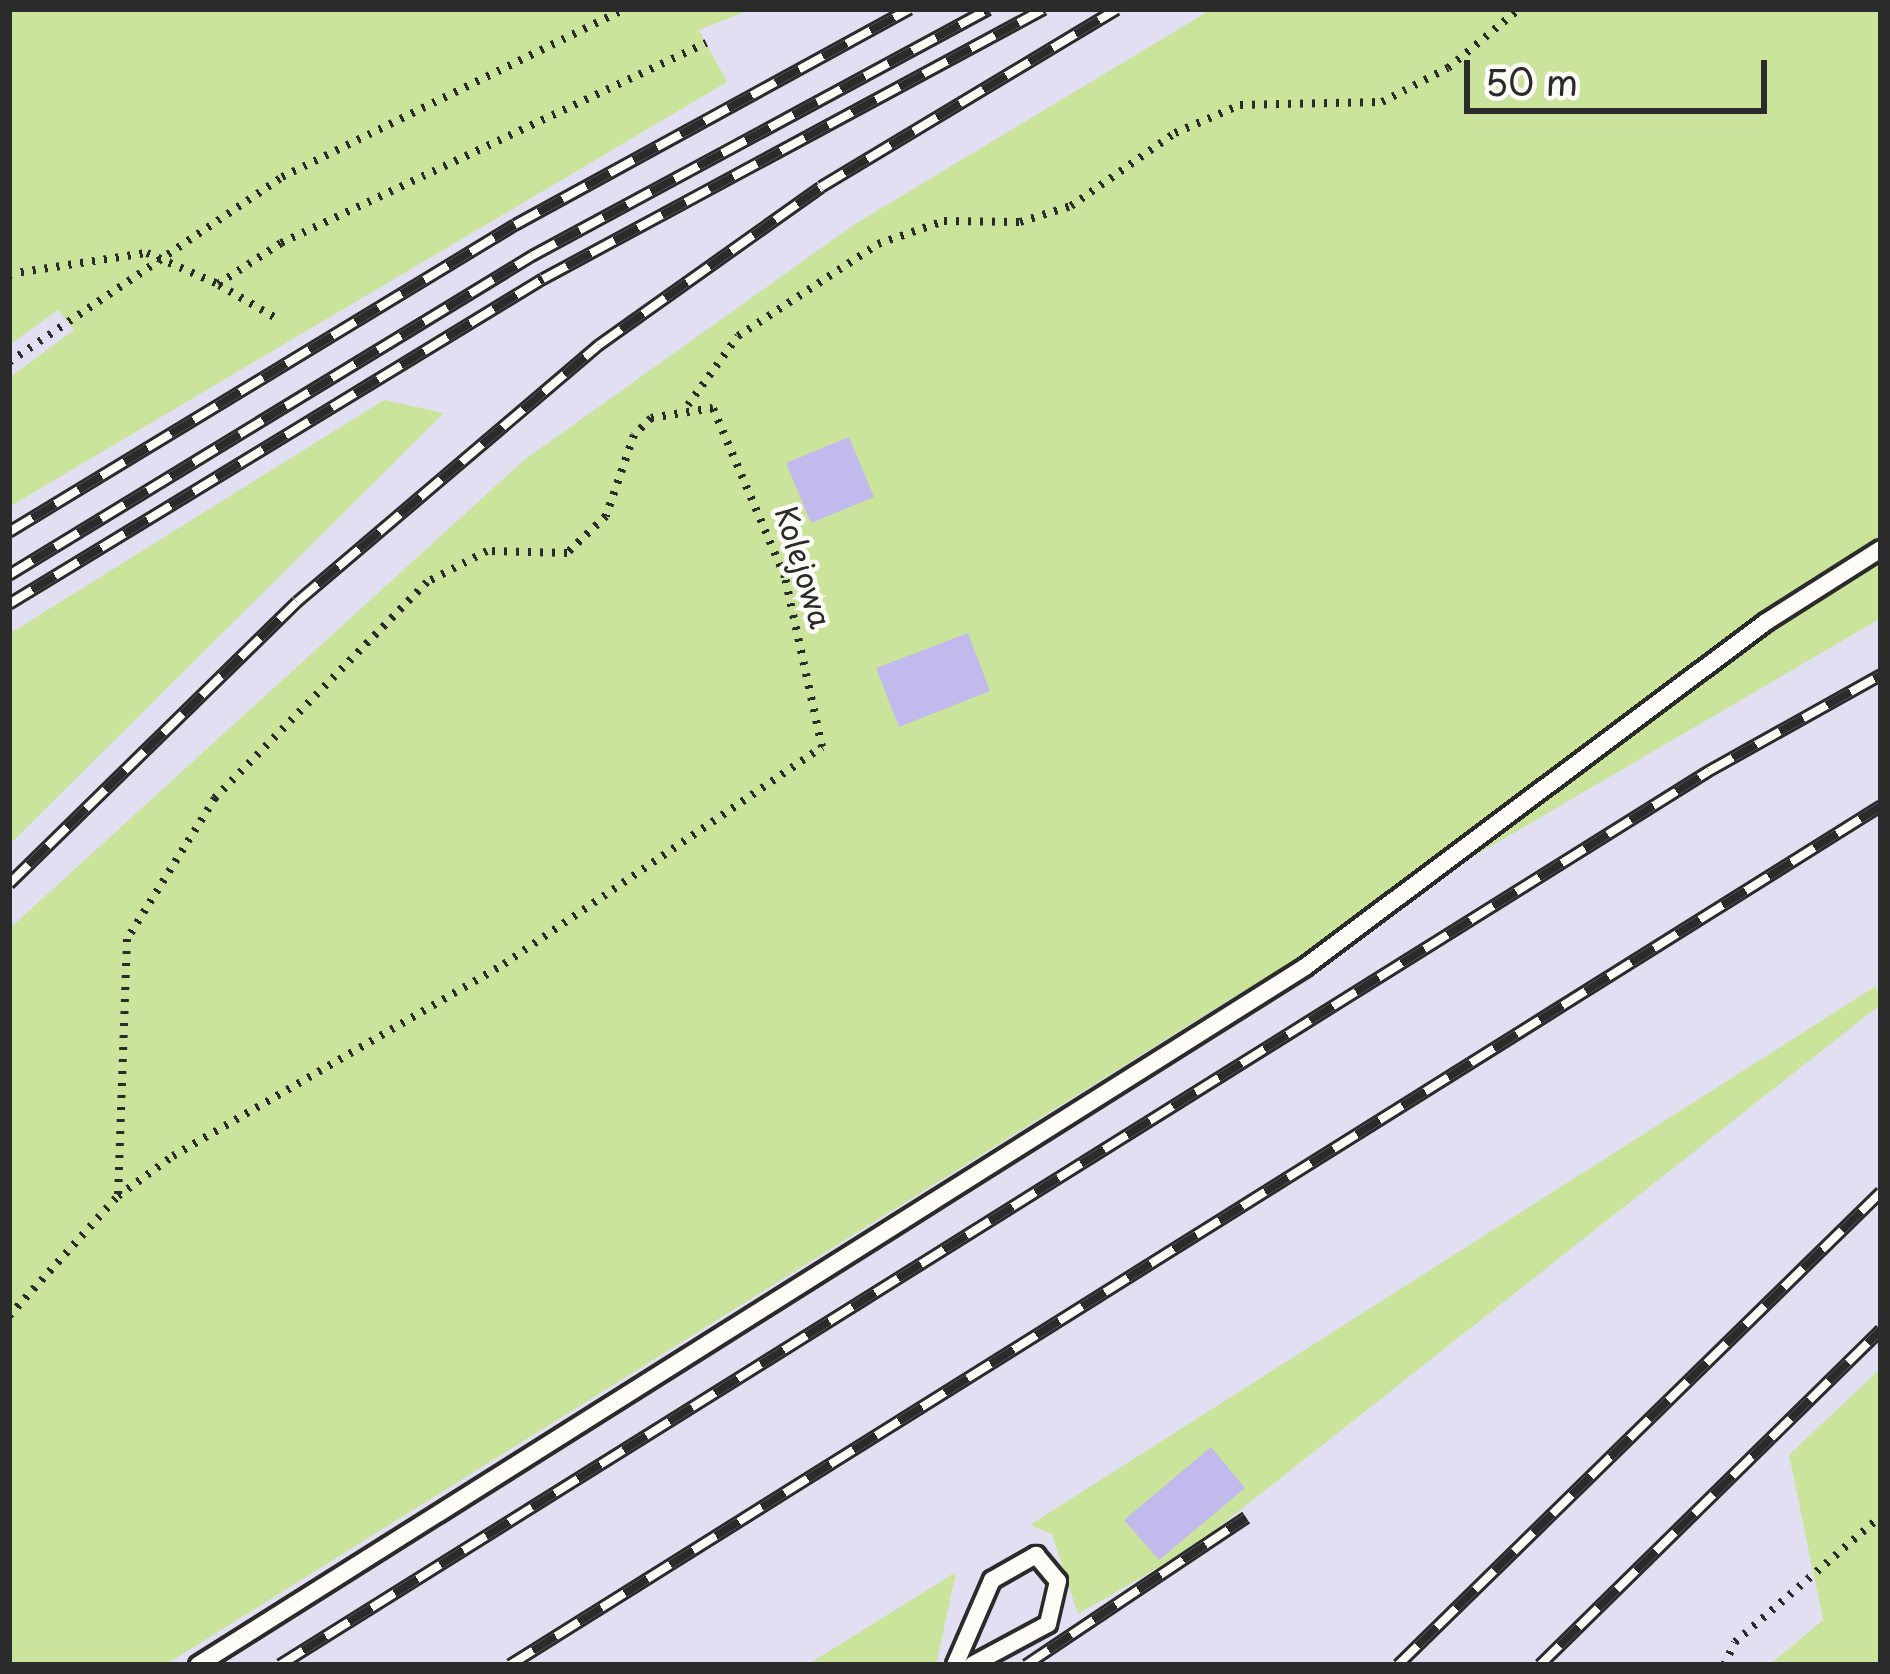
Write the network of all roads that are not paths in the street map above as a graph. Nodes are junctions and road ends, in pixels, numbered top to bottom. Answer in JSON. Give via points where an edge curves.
{"nodes":[{"id":1,"x":1881,"y":549,"type":"edge"},
{"id":2,"x":198,"y":1665,"type":"edge"},
{"id":3,"x":955,"y":1665,"type":"edge"},
{"id":4,"x":972,"y":1665,"type":"edge"}],
"edges":[{"from":1,"to":2,"type":"lane","via":[[1305,967]]},
{"from":3,"to":4,"type":"lane","via":[[992,1580],[1036,1555],[1058,1581],[1048,1624]]}]}
